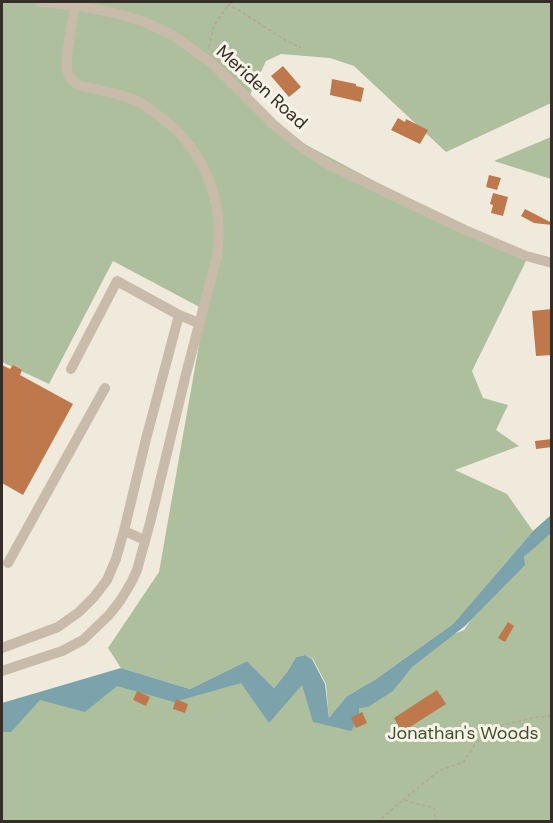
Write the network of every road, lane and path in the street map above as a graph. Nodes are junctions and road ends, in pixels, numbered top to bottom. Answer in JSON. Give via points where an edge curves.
{"nodes":[{"id":1,"x":40,"y":2,"type":"edge"},
{"id":2,"x":233,"y":2,"type":"edge"},
{"id":3,"x":75,"y":6,"type":"junction"},
{"id":4,"x":227,"y":6,"type":"junction"},
{"id":5,"x":301,"y":48,"type":"dead end"},
{"id":6,"x":213,"y":64,"type":"junction"},
{"id":7,"x":552,"y":263,"type":"edge"},
{"id":8,"x":179,"y":315,"type":"junction"},
{"id":9,"x":199,"y":323,"type":"junction"},
{"id":10,"x":71,"y":369,"type":"dead end"},
{"id":11,"x":105,"y":388,"type":"dead end"},
{"id":12,"x":124,"y":531,"type":"junction"},
{"id":13,"x":145,"y":540,"type":"junction"},
{"id":14,"x":8,"y":563,"type":"dead end"},
{"id":15,"x":2,"y":648,"type":"edge"},
{"id":16,"x":2,"y":671,"type":"edge"},
{"id":17,"x":552,"y":716,"type":"edge"},
{"id":18,"x":403,"y":800,"type":"junction"},
{"id":19,"x":377,"y":822,"type":"edge"},
{"id":20,"x":438,"y":822,"type":"edge"}],
"edges":[{"from":1,"to":3,"type":"street","name":"Meriden Road"},
{"from":2,"to":4,"type":"path"},
{"from":3,"to":6,"type":"street","name":"Meriden Road","via":[[145,22],[174,36]]},
{"from":3,"to":9,"type":"street","via":[[66,64],[73,81],[128,98],[153,111],[183,137],[211,182],[218,210],[219,242]]},
{"from":4,"to":5,"type":"path"},
{"from":4,"to":6,"type":"path","via":[[214,27],[208,50]]},
{"from":6,"to":7,"type":"street","name":"Meriden Road","via":[[274,125],[331,166],[465,230]]},
{"from":8,"to":9,"type":"street"},
{"from":8,"to":10,"type":"street","via":[[117,281]]},
{"from":8,"to":12,"type":"street"},
{"from":9,"to":13,"type":"street"},
{"from":11,"to":14,"type":"street"},
{"from":12,"to":13,"type":"street"},
{"from":12,"to":15,"type":"street","via":[[107,580],[79,612],[58,627]]},
{"from":13,"to":16,"type":"street","via":[[138,570],[120,601],[96,628],[62,651]]},
{"from":17,"to":18,"type":"path","via":[[495,727],[475,744],[464,762],[440,770]]},
{"from":18,"to":19,"type":"path"},
{"from":18,"to":20,"type":"path","via":[[434,808]]}]}
